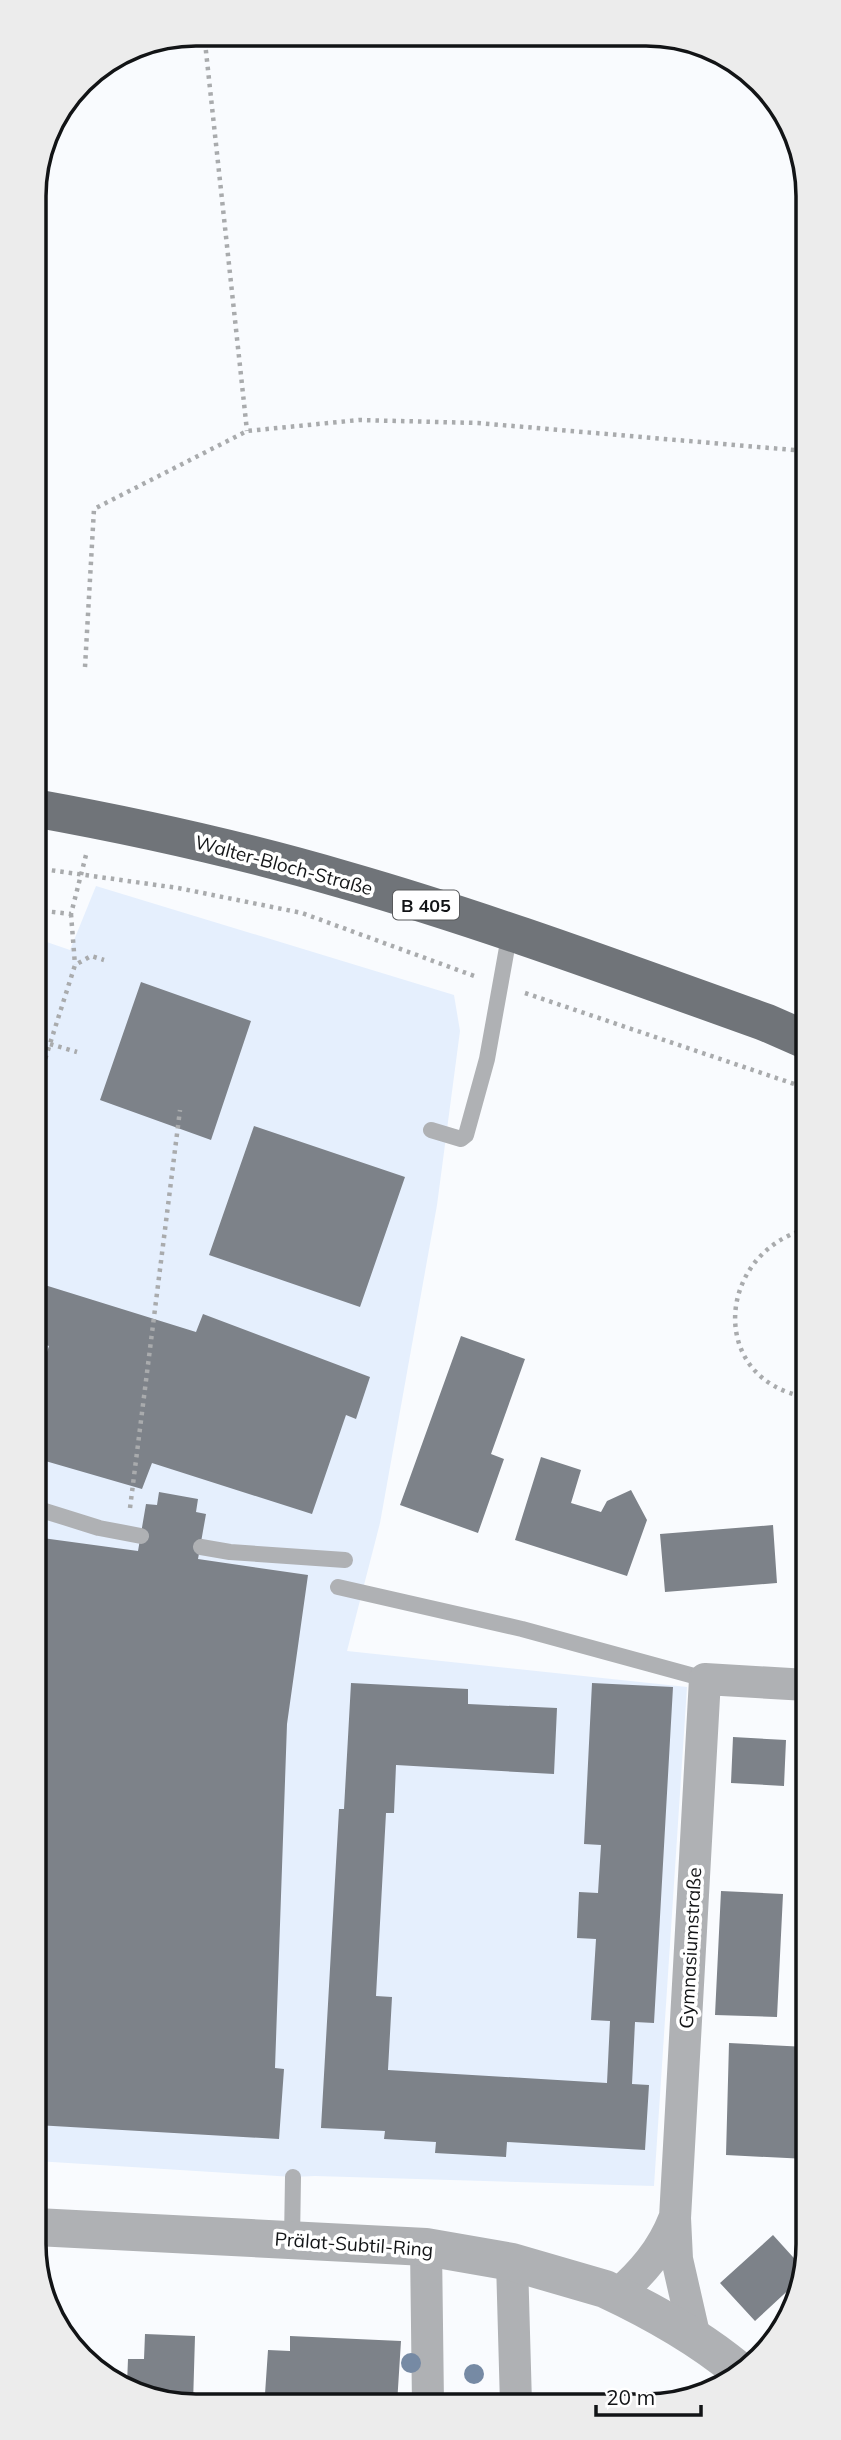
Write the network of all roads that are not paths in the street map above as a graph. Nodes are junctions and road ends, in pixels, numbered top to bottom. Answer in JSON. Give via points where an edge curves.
{"nodes":[{"id":1,"x":46,"y":810,"type":"edge"},
{"id":2,"x":510,"y":931,"type":"junction"},
{"id":3,"x":796,"y":1036,"type":"edge"},
{"id":4,"x":431,"y":1130,"type":"dead end"},
{"id":5,"x":46,"y":1511,"type":"edge"},
{"id":6,"x":134,"y":1535,"type":"road end"},
{"id":7,"x":201,"y":1547,"type":"dead end"},
{"id":8,"x":345,"y":1560,"type":"dead end"},
{"id":9,"x":338,"y":1587,"type":"dead end"},
{"id":10,"x":705,"y":1679,"type":"junction"},
{"id":11,"x":795,"y":1684,"type":"edge"},
{"id":12,"x":293,"y":2177,"type":"dead end"},
{"id":13,"x":675,"y":2218,"type":"junction"},
{"id":14,"x":46,"y":2228,"type":"edge"},
{"id":15,"x":292,"y":2240,"type":"junction"},
{"id":16,"x":426,"y":2247,"type":"junction"},
{"id":17,"x":512,"y":2262,"type":"junction"},
{"id":18,"x":617,"y":2295,"type":"junction"},
{"id":19,"x":695,"y":2338,"type":"junction"},
{"id":20,"x":733,"y":2366,"type":"edge"},
{"id":21,"x":428,"y":2394,"type":"edge"},
{"id":22,"x":516,"y":2394,"type":"edge"}],
"edges":[{"from":1,"to":2,"type":"main road","name":"Walter-Bloch-Straße","number":"B 405","via":[[134,826],[344,879]]},
{"from":2,"to":3,"type":"main road","name":"Walter-Bloch-Straße","number":"B 405"},
{"from":2,"to":4,"type":"lane","via":[[487,1059],[466,1135],[461,1139]]},
{"from":5,"to":6,"type":"lane"},
{"from":7,"to":8,"type":"lane"},
{"from":9,"to":10,"type":"lane","via":[[522,1629]]},
{"from":10,"to":11,"type":"street"},
{"from":10,"to":13,"type":"street","name":"Gymnasiumstraße"},
{"from":12,"to":15,"type":"lane"},
{"from":13,"to":18,"type":"street","name":"Gymnasiumstraße","via":[[652,2260]]},
{"from":13,"to":19,"type":"street","name":"Gymnasiumstraße","via":[[677,2259]]},
{"from":14,"to":15,"type":"street","name":"Prälat-Subtil-Ring"},
{"from":15,"to":16,"type":"street","name":"Prälat-Subtil-Ring"},
{"from":16,"to":17,"type":"street","name":"Prälat-Subtil-Ring"},
{"from":16,"to":21,"type":"street"},
{"from":17,"to":18,"type":"street","name":"Prälat-Subtil-Ring"},
{"from":17,"to":22,"type":"street"},
{"from":18,"to":19,"type":"street","name":"Prälat-Subtil-Ring"},
{"from":19,"to":20,"type":"street","name":"Prälat-Subtil-Ring"}]}
